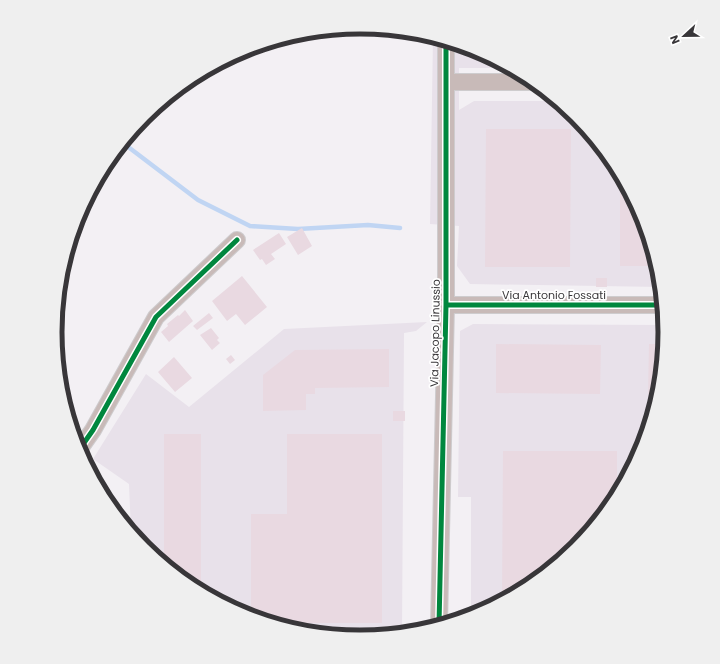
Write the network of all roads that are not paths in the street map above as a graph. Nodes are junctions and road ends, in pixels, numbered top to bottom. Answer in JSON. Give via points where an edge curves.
{"nodes":[{"id":1,"x":446,"y":47,"type":"edge"},
{"id":2,"x":446,"y":82,"type":"junction"},
{"id":3,"x":523,"y":82,"type":"edge"},
{"id":4,"x":237,"y":240,"type":"dead end"},
{"id":5,"x":446,"y":305,"type":"junction"},
{"id":6,"x":656,"y":305,"type":"edge"},
{"id":7,"x":84,"y":443,"type":"edge"},
{"id":8,"x":439,"y":619,"type":"edge"}],
"edges":[{"from":1,"to":2,"type":"street","name":"Via Jacopo Linussio"},
{"from":2,"to":3,"type":"street"},
{"from":2,"to":5,"type":"street","name":"Via Jacopo Linussio"},
{"from":4,"to":7,"type":"street","via":[[156,317]]},
{"from":5,"to":6,"type":"street","name":"Via Antonio Fossati"},
{"from":5,"to":8,"type":"street","name":"Via Jacopo Linussio"}]}
